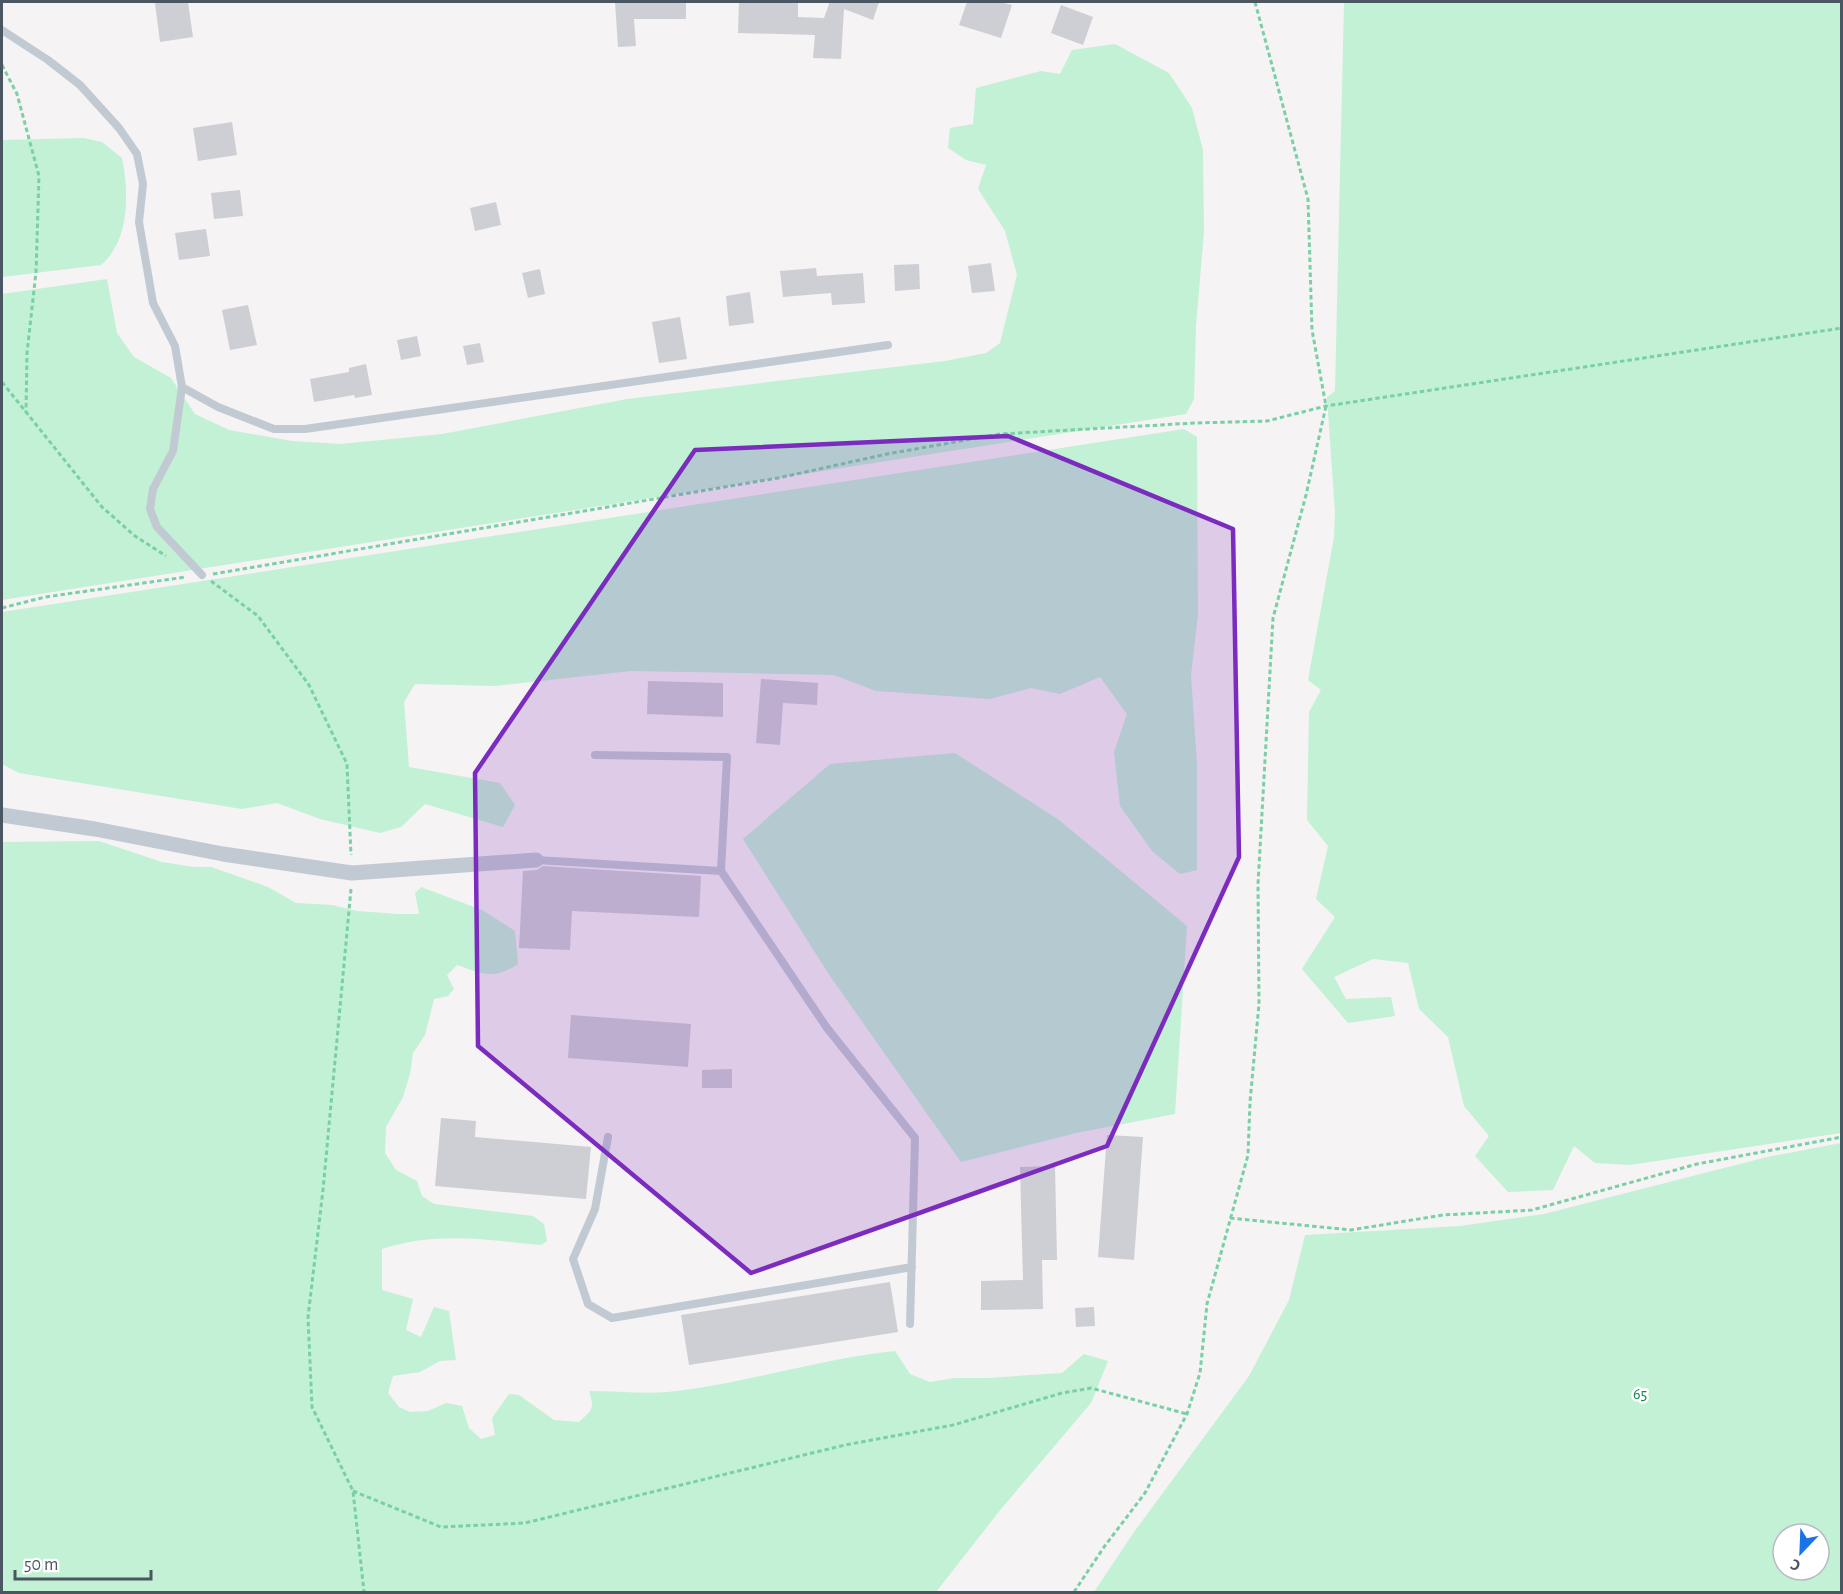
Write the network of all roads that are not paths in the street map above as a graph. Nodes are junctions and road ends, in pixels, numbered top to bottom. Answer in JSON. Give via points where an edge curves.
{"nodes":[{"id":1,"x":2,"y":30,"type":"edge"},
{"id":2,"x":888,"y":345,"type":"dead end"},
{"id":3,"x":182,"y":387,"type":"junction"},
{"id":4,"x":202,"y":575,"type":"road end"},
{"id":5,"x":595,"y":755,"type":"dead end"},
{"id":6,"x":2,"y":815,"type":"edge"},
{"id":7,"x":536,"y":860,"type":"joint"},
{"id":8,"x":721,"y":871,"type":"junction"},
{"id":9,"x":608,"y":1137,"type":"dead end"},
{"id":10,"x":912,"y":1267,"type":"junction"},
{"id":11,"x":910,"y":1323,"type":"dead end"}],
"edges":[{"from":1,"to":3,"type":"lane","via":[[80,85],[137,154],[143,184],[139,222],[153,303],[175,346]]},
{"from":2,"to":3,"type":"lane","via":[[305,429],[274,429],[218,407]]},
{"from":3,"to":4,"type":"lane","via":[[173,451],[153,489],[150,509],[157,527]]},
{"from":5,"to":8,"type":"lane","via":[[727,757]]},
{"from":6,"to":7,"type":"street","via":[[352,873]]},
{"from":7,"to":8,"type":"lane"},
{"from":8,"to":10,"type":"lane","via":[[827,1028],[915,1138]]},
{"from":9,"to":10,"type":"lane","via":[[595,1209],[573,1259],[588,1304],[612,1318]]},
{"from":10,"to":11,"type":"lane"}]}
